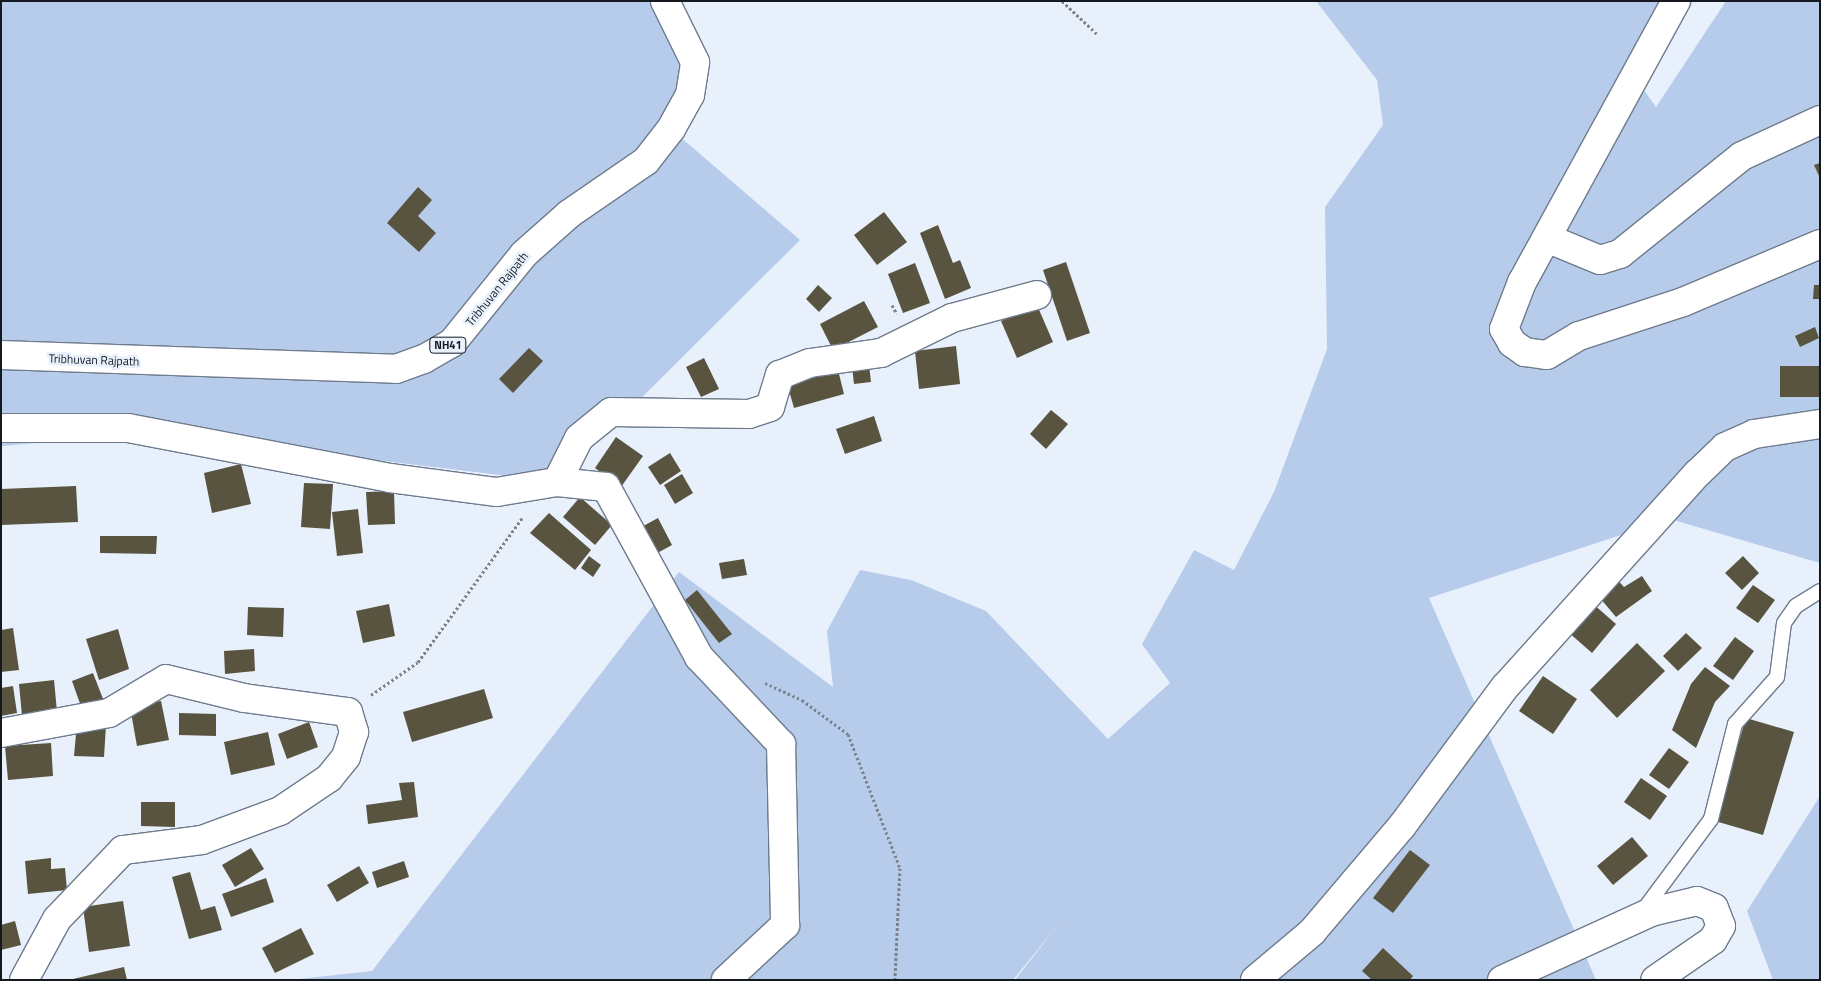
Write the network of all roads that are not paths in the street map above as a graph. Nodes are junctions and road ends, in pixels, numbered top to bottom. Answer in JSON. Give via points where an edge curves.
{"nodes":[{"id":1,"x":665,"y":1,"type":"edge"},
{"id":2,"x":1676,"y":1,"type":"edge"},
{"id":3,"x":1820,"y":120,"type":"edge"},
{"id":4,"x":1549,"y":239,"type":"junction"},
{"id":5,"x":1820,"y":244,"type":"edge"},
{"id":6,"x":1037,"y":295,"type":"dead end"},
{"id":7,"x":1,"y":355,"type":"edge"},
{"id":8,"x":1820,"y":424,"type":"edge"},
{"id":9,"x":1,"y":428,"type":"edge"},
{"id":10,"x":557,"y":482,"type":"junction"},
{"id":11,"x":1820,"y":592,"type":"edge"},
{"id":12,"x":1,"y":733,"type":"edge"},
{"id":13,"x":1637,"y":919,"type":"junction"},
{"id":14,"x":24,"y":980,"type":"edge"},
{"id":15,"x":726,"y":980,"type":"edge"},
{"id":16,"x":1255,"y":980,"type":"edge"},
{"id":17,"x":1502,"y":980,"type":"edge"},
{"id":18,"x":1656,"y":980,"type":"edge"}],
"edges":[{"from":1,"to":7,"type":"main road","name":"Tribhuvan Rajpath","number":"NH41","via":[[694,62],[690,95],[671,129],[646,161],[569,214],[524,254],[452,343],[424,359],[396,369]]},
{"from":2,"to":4,"type":"main road"},
{"from":3,"to":4,"type":"main road","via":[[1742,156],[1620,254],[1600,260]]},
{"from":4,"to":5,"type":"main road","via":[[1522,282],[1504,329],[1525,352],[1547,355],[1579,336],[1684,302]]},
{"from":6,"to":10,"type":"main road","via":[[952,318],[881,353],[810,363],[780,375],[770,407],[749,414],[611,412],[580,438]]},
{"from":8,"to":16,"type":"main road","via":[[1754,434],[1725,448],[1698,473],[1505,687],[1402,826],[1312,932]]},
{"from":9,"to":10,"type":"main road","via":[[128,428],[390,478],[497,492]]},
{"from":10,"to":15,"type":"main road","via":[[606,487],[699,657],[781,744],[785,925]]},
{"from":11,"to":13,"type":"lane","via":[[1796,606],[1784,623],[1777,677],[1735,724],[1711,819]]},
{"from":12,"to":14,"type":"main road","via":[[108,713],[166,679],[244,698],[348,712],[354,732],[346,757],[329,778],[280,811],[202,840],[122,850],[57,919]]},
{"from":13,"to":17,"type":"main road"},
{"from":13,"to":18,"type":"main road","via":[[1697,901],[1714,908],[1721,926],[1713,940]]}]}
